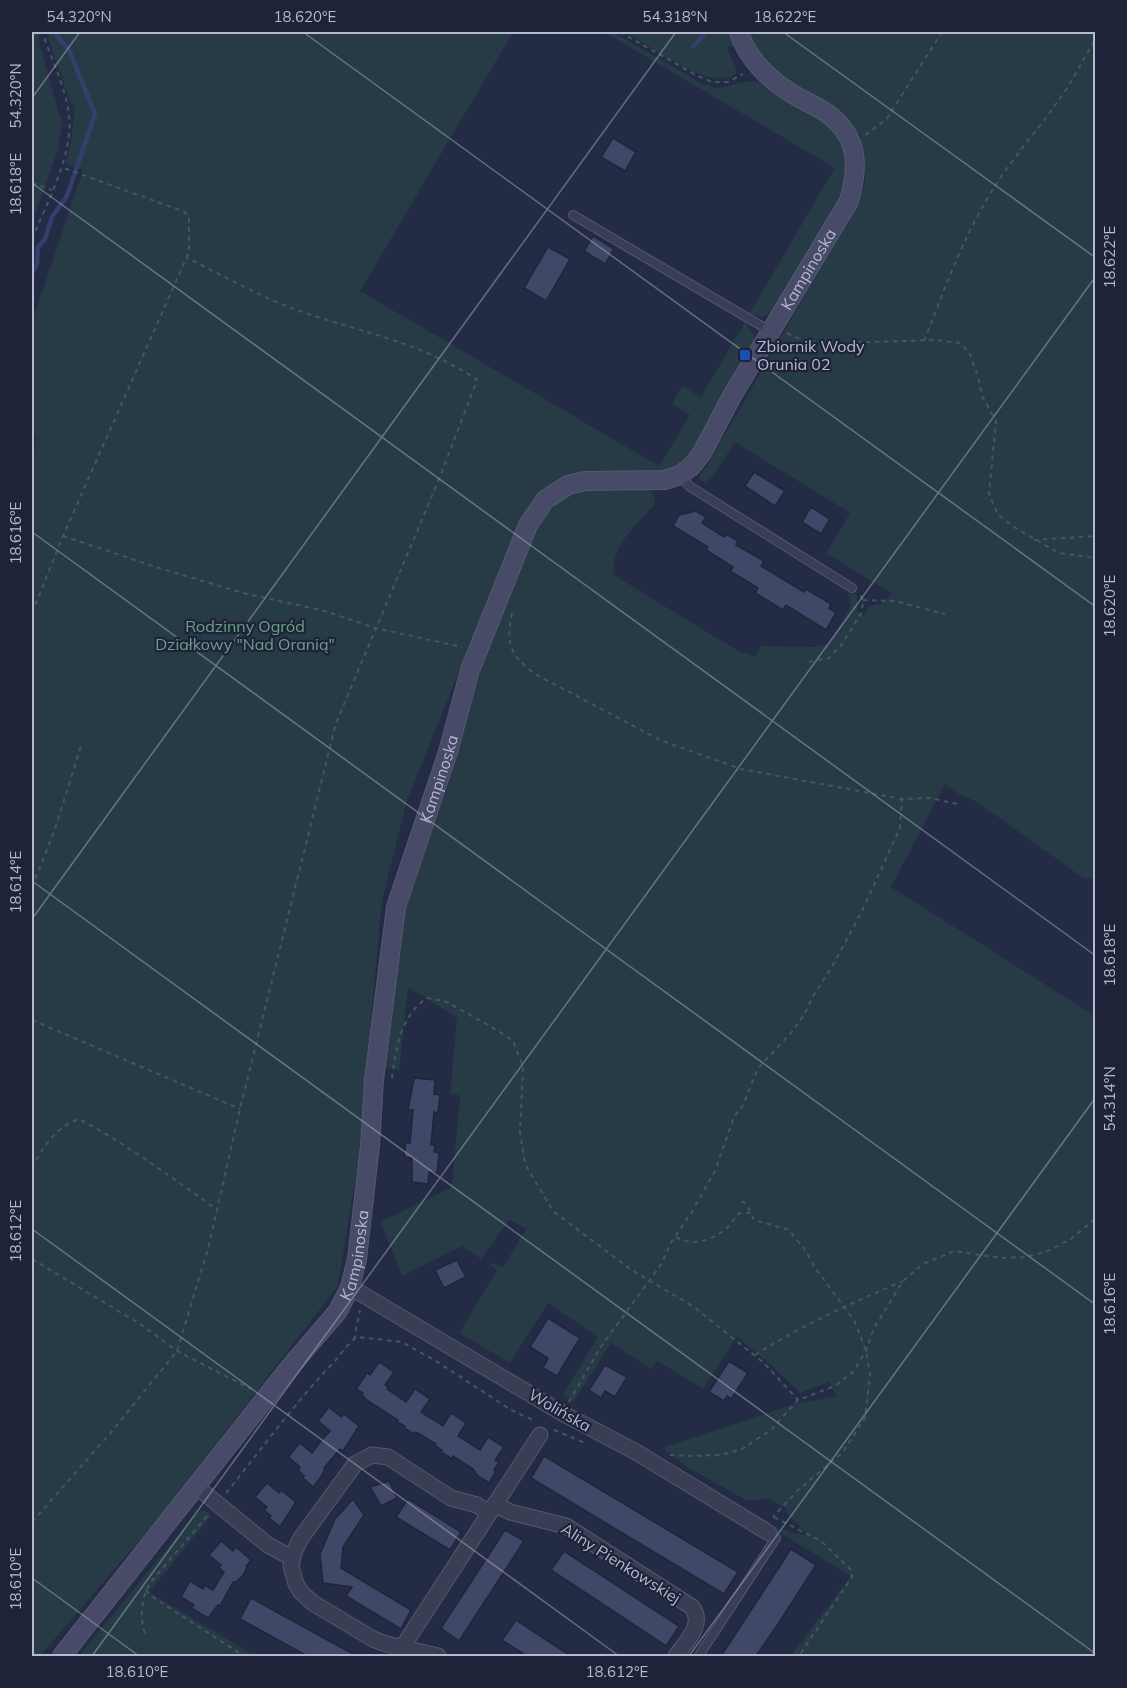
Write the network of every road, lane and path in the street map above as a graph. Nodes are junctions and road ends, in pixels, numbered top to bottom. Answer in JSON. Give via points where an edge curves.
{"nodes":[{"id":1,"x":45,"y":32,"type":"edge"},
{"id":2,"x":620,"y":32,"type":"edge"},
{"id":3,"x":739,"y":32,"type":"edge"},
{"id":4,"x":942,"y":32,"type":"edge"},
{"id":5,"x":1095,"y":38,"type":"edge"},
{"id":6,"x":759,"y":66,"type":"junction"},
{"id":7,"x":853,"y":143,"type":"junction"},
{"id":8,"x":61,"y":167,"type":"junction"},
{"id":9,"x":32,"y":183,"type":"edge"},
{"id":10,"x":52,"y":190,"type":"junction"},
{"id":11,"x":573,"y":215,"type":"dead end"},
{"id":12,"x":32,"y":239,"type":"edge"},
{"id":13,"x":186,"y":258,"type":"junction"},
{"id":14,"x":773,"y":329,"type":"junction"},
{"id":15,"x":924,"y":341,"type":"junction"},
{"id":16,"x":680,"y":475,"type":"junction"},
{"id":17,"x":63,"y":536,"type":"junction"},
{"id":18,"x":1095,"y":536,"type":"edge"},
{"id":19,"x":1034,"y":540,"type":"junction"},
{"id":20,"x":1095,"y":558,"type":"edge"},
{"id":21,"x":852,"y":588,"type":"joint"},
{"id":22,"x":863,"y":600,"type":"junction"},
{"id":23,"x":513,"y":605,"type":"dead end"},
{"id":24,"x":32,"y":613,"type":"edge"},
{"id":25,"x":945,"y":614,"type":"dead end"},
{"id":26,"x":375,"y":628,"type":"junction"},
{"id":27,"x":448,"y":643,"type":"dead end"},
{"id":28,"x":809,"y":662,"type":"dead end"},
{"id":29,"x":81,"y":746,"type":"dead end"},
{"id":30,"x":902,"y":799,"type":"junction"},
{"id":31,"x":961,"y":805,"type":"dead end"},
{"id":32,"x":32,"y":887,"type":"edge"},
{"id":33,"x":32,"y":1020,"type":"edge"},
{"id":34,"x":392,"y":1082,"type":"dead end"},
{"id":35,"x":240,"y":1109,"type":"junction"},
{"id":36,"x":32,"y":1168,"type":"edge"},
{"id":37,"x":742,"y":1201,"type":"dead end"},
{"id":38,"x":217,"y":1210,"type":"junction"},
{"id":39,"x":751,"y":1213,"type":"junction"},
{"id":40,"x":1095,"y":1218,"type":"edge"},
{"id":41,"x":675,"y":1237,"type":"junction"},
{"id":42,"x":32,"y":1259,"type":"edge"},
{"id":43,"x":649,"y":1280,"type":"junction"},
{"id":44,"x":903,"y":1281,"type":"junction"},
{"id":45,"x":357,"y":1291,"type":"junction"},
{"id":46,"x":844,"y":1307,"type":"junction"},
{"id":47,"x":354,"y":1340,"type":"junction"},
{"id":48,"x":177,"y":1351,"type":"junction"},
{"id":49,"x":866,"y":1351,"type":"junction"},
{"id":50,"x":755,"y":1355,"type":"junction"},
{"id":51,"x":239,"y":1382,"type":"dead end"},
{"id":52,"x":798,"y":1400,"type":"junction"},
{"id":53,"x":562,"y":1413,"type":"junction"},
{"id":54,"x":543,"y":1429,"type":"junction"},
{"id":55,"x":591,"y":1445,"type":"dead end"},
{"id":56,"x":670,"y":1455,"type":"dead end"},
{"id":57,"x":196,"y":1487,"type":"junction"},
{"id":58,"x":215,"y":1507,"type":"junction"},
{"id":59,"x":492,"y":1508,"type":"junction"},
{"id":60,"x":774,"y":1516,"type":"junction"},
{"id":61,"x":32,"y":1522,"type":"edge"},
{"id":62,"x":766,"y":1531,"type":"junction"},
{"id":63,"x":292,"y":1558,"type":"junction"},
{"id":64,"x":146,"y":1590,"type":"junction"},
{"id":65,"x":145,"y":1633,"type":"dead end"},
{"id":66,"x":399,"y":1652,"type":"edge"},
{"id":67,"x":700,"y":1654,"type":"dead end"},
{"id":68,"x":62,"y":1656,"type":"edge"},
{"id":69,"x":244,"y":1656,"type":"edge"},
{"id":70,"x":438,"y":1656,"type":"edge"},
{"id":71,"x":676,"y":1656,"type":"edge"},
{"id":72,"x":799,"y":1656,"type":"edge"}],
"edges":[{"from":1,"to":8,"type":"path","via":[[70,117]]},
{"from":2,"to":6,"type":"path","via":[[712,82],[728,82]]},
{"from":3,"to":6,"type":"street"},
{"from":4,"to":7,"type":"path","via":[[886,120]]},
{"from":5,"to":15,"type":"path","via":[[1059,100],[982,208]]},
{"from":6,"to":7,"type":"street","via":[[784,89],[837,121]]},
{"from":7,"to":14,"type":"street","name":"Kampinoska","via":[[856,165],[849,201]]},
{"from":8,"to":10,"type":"path"},
{"from":8,"to":13,"type":"path","via":[[184,212],[189,218]]},
{"from":9,"to":10,"type":"path"},
{"from":10,"to":12,"type":"path"},
{"from":11,"to":14,"type":"lane"},
{"from":13,"to":17,"type":"path"},
{"from":13,"to":26,"type":"path","via":[[295,309],[407,343],[453,363],[477,380]]},
{"from":14,"to":15,"type":"path","via":[[806,342]]},
{"from":14,"to":16,"type":"street","name":"Kampinoska","via":[[702,453]]},
{"from":15,"to":19,"type":"path","via":[[959,343],[969,352],[982,396],[996,421],[989,494],[998,515]]},
{"from":16,"to":21,"type":"lane","via":[[689,486]]},
{"from":16,"to":45,"type":"street","name":"Kampinoska","via":[[665,480],[568,485],[545,500],[522,537],[470,670],[448,752],[396,907],[374,1080]]},
{"from":17,"to":24,"type":"path"},
{"from":17,"to":26,"type":"path","via":[[232,590],[325,611]]},
{"from":18,"to":19,"type":"path"},
{"from":19,"to":20,"type":"path","via":[[1059,553]]},
{"from":21,"to":22,"type":"path"},
{"from":22,"to":25,"type":"path","via":[[895,601]]},
{"from":22,"to":28,"type":"path","via":[[862,612],[842,644],[829,658]]},
{"from":23,"to":30,"type":"path","via":[[509,642],[520,663],[660,740],[741,769]]},
{"from":26,"to":27,"type":"path"},
{"from":26,"to":35,"type":"path","via":[[336,723]]},
{"from":29,"to":32,"type":"path"},
{"from":30,"to":31,"type":"path","via":[[931,798]]},
{"from":30,"to":41,"type":"path","via":[[900,828],[862,911],[804,1015],[758,1068],[734,1117],[715,1172]]},
{"from":33,"to":35,"type":"path"},
{"from":34,"to":43,"type":"path","via":[[399,1038],[407,1019],[427,998],[445,1001],[513,1041],[523,1068],[520,1132],[525,1164],[553,1211]]},
{"from":35,"to":38,"type":"path"},
{"from":36,"to":38,"type":"path","via":[[46,1143],[79,1119],[146,1158]]},
{"from":37,"to":39,"type":"path"},
{"from":38,"to":48,"type":"path"},
{"from":39,"to":41,"type":"path","via":[[740,1213],[726,1229],[699,1242],[689,1243]]},
{"from":39,"to":46,"type":"path","via":[[754,1220],[789,1230]]},
{"from":40,"to":44,"type":"path","via":[[1071,1239],[1046,1252],[1001,1258],[954,1251],[923,1264]]},
{"from":41,"to":43,"type":"path"},
{"from":42,"to":48,"type":"path"},
{"from":43,"to":50,"type":"path","via":[[694,1307]]},
{"from":43,"to":53,"type":"path","via":[[600,1348]]},
{"from":44,"to":46,"type":"path"},
{"from":44,"to":49,"type":"path","via":[[874,1328]]},
{"from":45,"to":47,"type":"path"},
{"from":45,"to":53,"type":"street","name":"Wolińska"},
{"from":45,"to":57,"type":"street","name":"Kampinoska","via":[[290,1366]]},
{"from":46,"to":49,"type":"path","via":[[855,1322]]},
{"from":46,"to":50,"type":"path"},
{"from":47,"to":54,"type":"path","via":[[402,1342]]},
{"from":47,"to":58,"type":"path","via":[[284,1418]]},
{"from":48,"to":51,"type":"path"},
{"from":48,"to":61,"type":"path"},
{"from":49,"to":52,"type":"path","via":[[853,1371],[835,1386]]},
{"from":49,"to":60,"type":"path","via":[[870,1375],[865,1418],[842,1453]]},
{"from":50,"to":52,"type":"path"},
{"from":52,"to":56,"type":"path","via":[[771,1430],[742,1449],[721,1455]]},
{"from":53,"to":62,"type":"street","name":"Wolińska","via":[[636,1452]]},
{"from":54,"to":55,"type":"path"},
{"from":54,"to":59,"type":"street"},
{"from":57,"to":58,"type":"street"},
{"from":57,"to":68,"type":"street","name":"Kampinoska"},
{"from":58,"to":63,"type":"street"},
{"from":58,"to":64,"type":"path"},
{"from":59,"to":63,"type":"street","name":"Aliny Pienkowskiej","via":[[451,1498],[388,1457],[372,1455],[355,1464],[301,1538]]},
{"from":59,"to":66,"type":"street"},
{"from":59,"to":71,"type":"street","name":"Aliny Pienkowskiej","via":[[566,1526],[692,1607],[697,1625]]},
{"from":60,"to":62,"type":"path"},
{"from":60,"to":72,"type":"path","via":[[821,1541],[851,1570],[852,1577]]},
{"from":62,"to":67,"type":"lane","via":[[777,1538]]},
{"from":63,"to":66,"type":"street","via":[[296,1584],[306,1598]]},
{"from":64,"to":65,"type":"path","via":[[142,1623]]},
{"from":64,"to":69,"type":"path"},
{"from":66,"to":70,"type":"street"}]}
